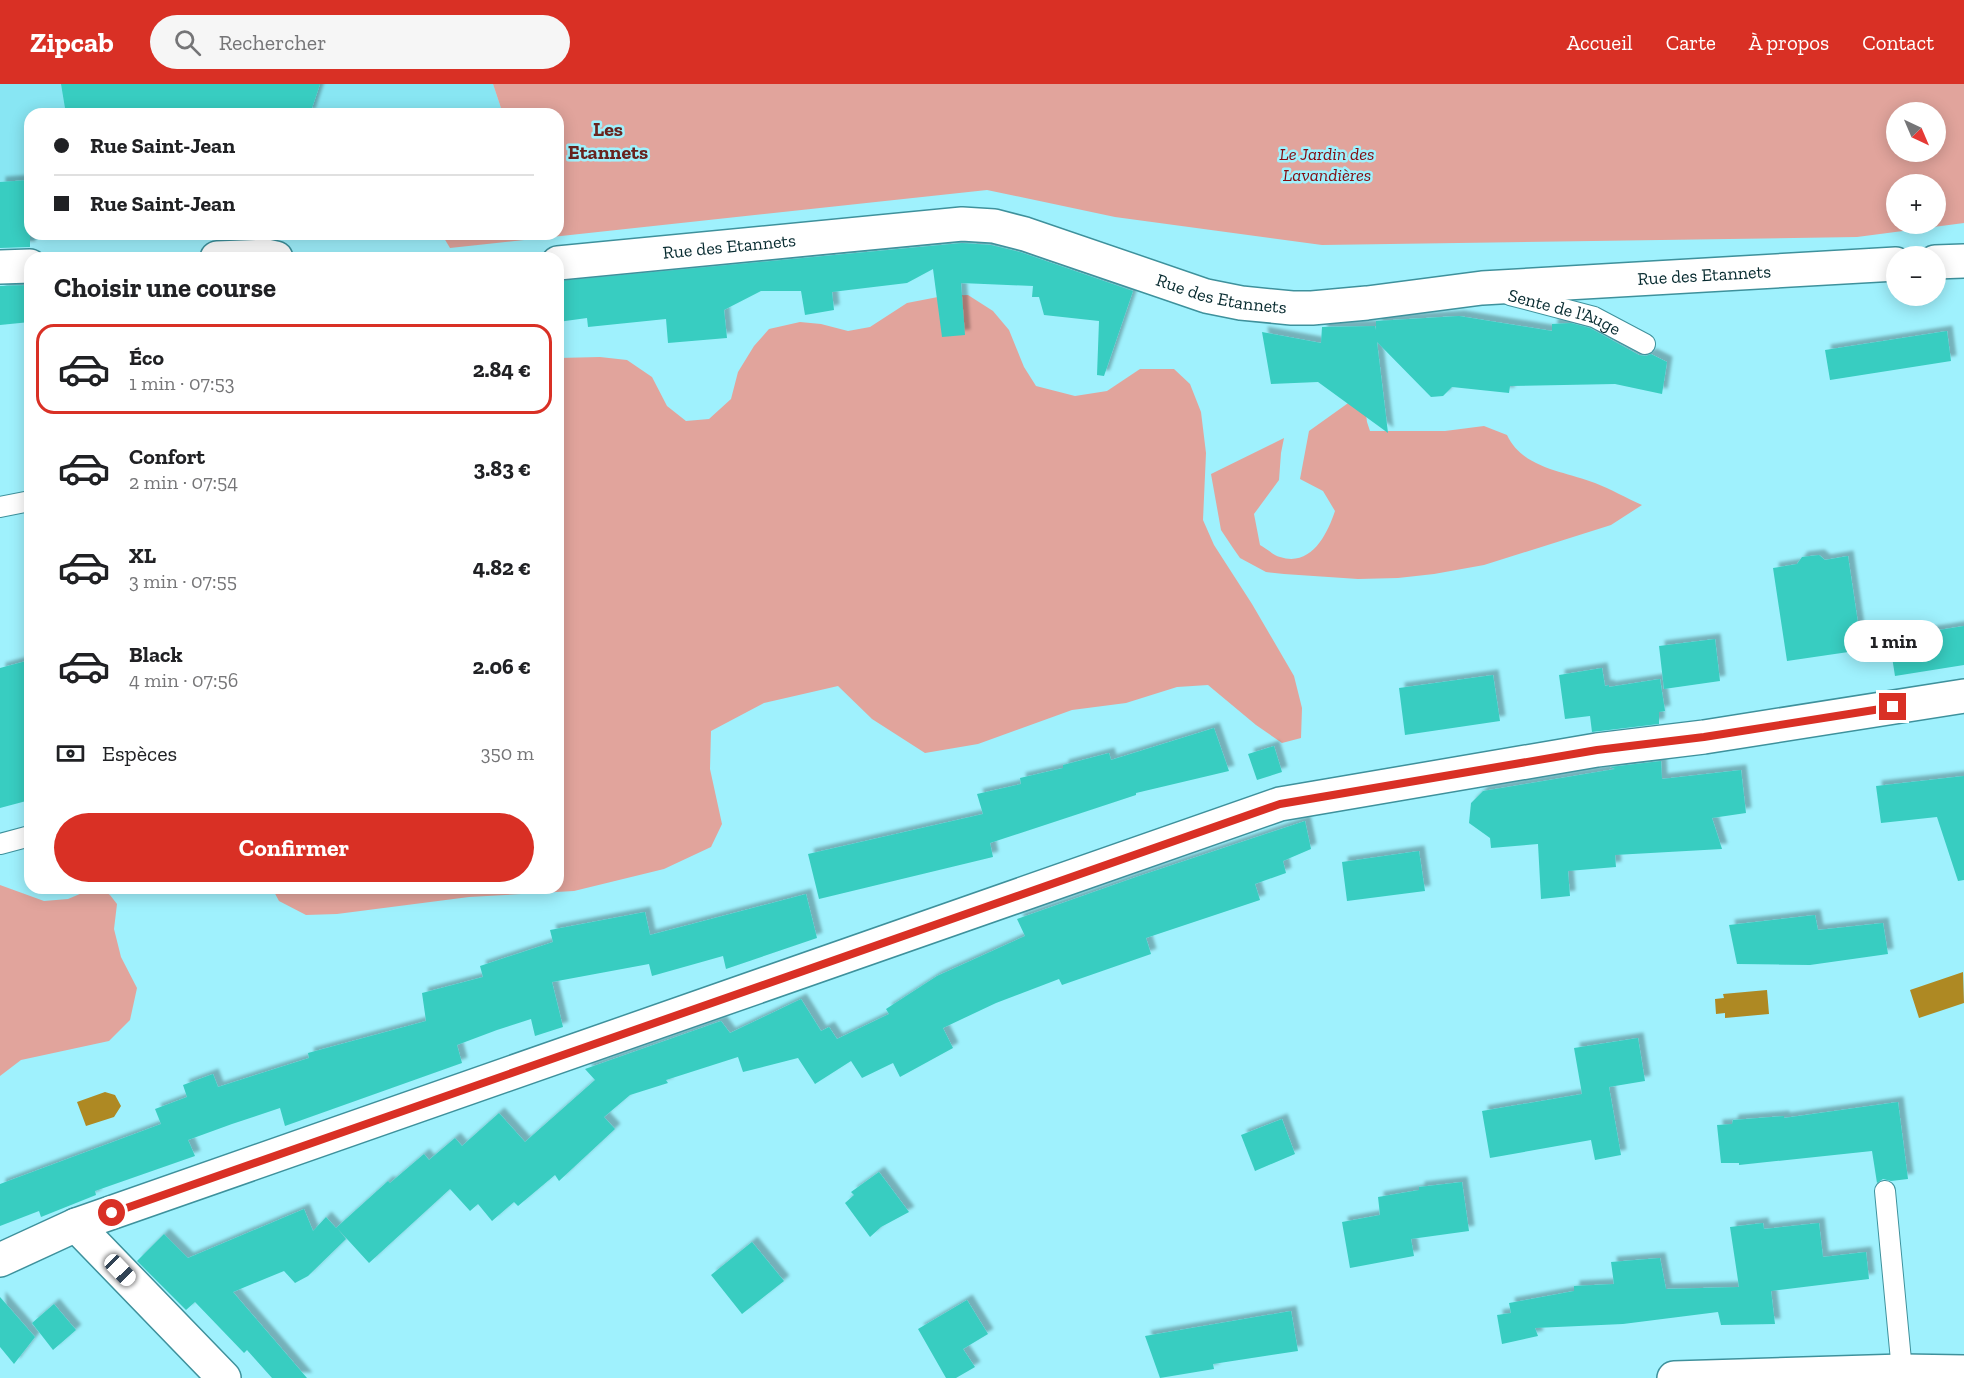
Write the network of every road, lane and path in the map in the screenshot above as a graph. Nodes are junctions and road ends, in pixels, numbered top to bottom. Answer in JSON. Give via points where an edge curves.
{"nodes":[{"id":1,"x":1964,"y":261,"type":"edge"},
{"id":2,"x":564,"y":262,"type":"edge"},
{"id":3,"x":1946,"y":262,"type":"edge"},
{"id":4,"x":1886,"y":265,"type":"edge"},
{"id":5,"x":24,"y":266,"type":"edge"},
{"id":6,"x":0,"y":267,"type":"edge"},
{"id":7,"x":1482,"y":288,"type":"junction"},
{"id":8,"x":1645,"y":344,"type":"dead end"},
{"id":9,"x":24,"y":502,"type":"edge"},
{"id":10,"x":0,"y":507,"type":"edge"},
{"id":11,"x":1964,"y":696,"type":"edge"},
{"id":12,"x":24,"y":838,"type":"edge"},
{"id":13,"x":0,"y":844,"type":"edge"},
{"id":14,"x":1885,"y":1191,"type":"dead end"},
{"id":15,"x":76,"y":1225,"type":"junction"},
{"id":16,"x":0,"y":1260,"type":"edge"},
{"id":17,"x":1902,"y":1371,"type":"junction"},
{"id":18,"x":1964,"y":1372,"type":"edge"},
{"id":19,"x":224,"y":1378,"type":"edge"},
{"id":20,"x":1674,"y":1378,"type":"edge"}],
"edges":[{"from":1,"to":3,"type":"street"},
{"from":2,"to":7,"type":"street","name":"Rue des Etannets","via":[[962,224],[994,226],[1025,234],[1206,296],[1249,304],[1312,309]]},
{"from":4,"to":7,"type":"street","name":"Rue des Etannets"},
{"from":5,"to":6,"type":"street"},
{"from":7,"to":8,"type":"lane","name":"Sente de l'Auge","via":[[1594,317]]},
{"from":9,"to":10,"type":"lane"},
{"from":11,"to":15,"type":"street","via":[[1597,750],[1280,804]]},
{"from":12,"to":13,"type":"lane"},
{"from":14,"to":17,"type":"lane"},
{"from":15,"to":16,"type":"street"},
{"from":15,"to":19,"type":"street"},
{"from":17,"to":18,"type":"street"},
{"from":17,"to":20,"type":"street"}]}
